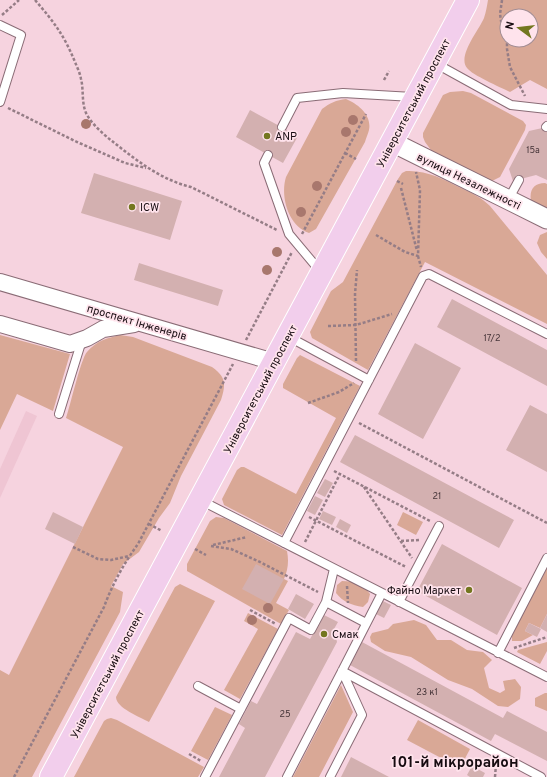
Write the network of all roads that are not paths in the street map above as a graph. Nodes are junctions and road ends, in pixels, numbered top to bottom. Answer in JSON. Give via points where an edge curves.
{"nodes":[{"id":1,"x":468,"y":0,"type":"edge"},
{"id":2,"x":0,"y":25,"type":"edge"},
{"id":3,"x":437,"y":58,"type":"junction"},
{"id":4,"x":415,"y":98,"type":"junction"},
{"id":5,"x":0,"y":102,"type":"edge"},
{"id":6,"x":547,"y":109,"type":"edge"},
{"id":7,"x":282,"y":127,"type":"dead end"},
{"id":8,"x":392,"y":142,"type":"junction"},
{"id":9,"x":268,"y":154,"type":"dead end"},
{"id":10,"x":519,"y":180,"type":"dead end"},
{"id":11,"x":508,"y":200,"type":"junction"},
{"id":12,"x":547,"y":219,"type":"edge"},
{"id":13,"x":322,"y":273,"type":"junction"},
{"id":14,"x":0,"y":282,"type":"edge"},
{"id":15,"x":140,"y":323,"type":"junction"},
{"id":16,"x":0,"y":324,"type":"edge"},
{"id":17,"x":547,"y":334,"type":"edge"},
{"id":18,"x":288,"y":337,"type":"junction"},
{"id":19,"x":82,"y":340,"type":"junction"},
{"id":20,"x":274,"y":362,"type":"junction"},
{"id":21,"x":364,"y":377,"type":"junction"},
{"id":22,"x":59,"y":414,"type":"dead end"},
{"id":23,"x":200,"y":500,"type":"junction"},
{"id":24,"x":439,"y":526,"type":"road end"},
{"id":25,"x":284,"y":543,"type":"junction"},
{"id":26,"x":547,"y":558,"type":"edge"},
{"id":27,"x":334,"y":569,"type":"junction"},
{"id":28,"x":382,"y":593,"type":"junction"},
{"id":29,"x":326,"y":600,"type":"junction"},
{"id":30,"x":398,"y":602,"type":"junction"},
{"id":31,"x":366,"y":623,"type":"junction"},
{"id":32,"x":498,"y":653,"type":"junction"},
{"id":33,"x":342,"y":671,"type":"junction"},
{"id":34,"x":547,"y":677,"type":"edge"},
{"id":35,"x":198,"y":686,"type":"dead end"},
{"id":36,"x":241,"y":709,"type":"junction"},
{"id":37,"x":51,"y":777,"type":"edge"},
{"id":38,"x":205,"y":777,"type":"edge"},
{"id":39,"x":287,"y":777,"type":"edge"},
{"id":40,"x":330,"y":777,"type":"edge"},
{"id":41,"x":541,"y":777,"type":"edge"}],
"edges":[{"from":1,"to":3,"type":"main road","name":"Університетський проспект"},
{"from":2,"to":5,"type":"lane","via":[[21,35]]},
{"from":3,"to":4,"type":"main road","name":"Університетський проспект"},
{"from":3,"to":6,"type":"lane","via":[[442,67],[512,105]]},
{"from":4,"to":7,"type":"lane","via":[[342,93],[297,98]]},
{"from":4,"to":8,"type":"main road","name":"Університетський проспект"},
{"from":8,"to":11,"type":"street","name":"вулиця Незалежності"},
{"from":8,"to":13,"type":"main road","name":"Університетський проспект"},
{"from":9,"to":13,"type":"lane","via":[[264,163],[290,234]]},
{"from":10,"to":11,"type":"lane"},
{"from":11,"to":12,"type":"street","name":"вулиця Незалежності"},
{"from":13,"to":18,"type":"main road","name":"Університетський проспект"},
{"from":14,"to":15,"type":"street","name":"проспект Інженерів"},
{"from":15,"to":19,"type":"street","via":[[103,329]]},
{"from":15,"to":20,"type":"street","name":"проспект Інженерів"},
{"from":16,"to":19,"type":"street","via":[[70,344]]},
{"from":17,"to":21,"type":"lane","via":[[429,274],[423,276]]},
{"from":18,"to":20,"type":"main road","name":"Університетський проспект"},
{"from":18,"to":21,"type":"lane"},
{"from":19,"to":22,"type":"lane"},
{"from":20,"to":23,"type":"main road","name":"Університетський проспект"},
{"from":21,"to":25,"type":"lane","via":[[349,418]]},
{"from":23,"to":25,"type":"lane"},
{"from":23,"to":37,"type":"main road","name":"Університетський проспект"},
{"from":24,"to":30,"type":"lane"},
{"from":25,"to":27,"type":"lane"},
{"from":26,"to":32,"type":"lane"},
{"from":27,"to":28,"type":"lane"},
{"from":27,"to":29,"type":"lane"},
{"from":28,"to":30,"type":"lane"},
{"from":28,"to":31,"type":"lane"},
{"from":29,"to":31,"type":"lane"},
{"from":29,"to":36,"type":"lane","via":[[311,630],[289,618]]},
{"from":30,"to":32,"type":"lane"},
{"from":31,"to":33,"type":"lane"},
{"from":32,"to":34,"type":"lane"},
{"from":33,"to":39,"type":"lane"},
{"from":33,"to":40,"type":"lane","via":[[362,715]]},
{"from":33,"to":41,"type":"lane"},
{"from":35,"to":36,"type":"lane"},
{"from":36,"to":38,"type":"lane"}]}
